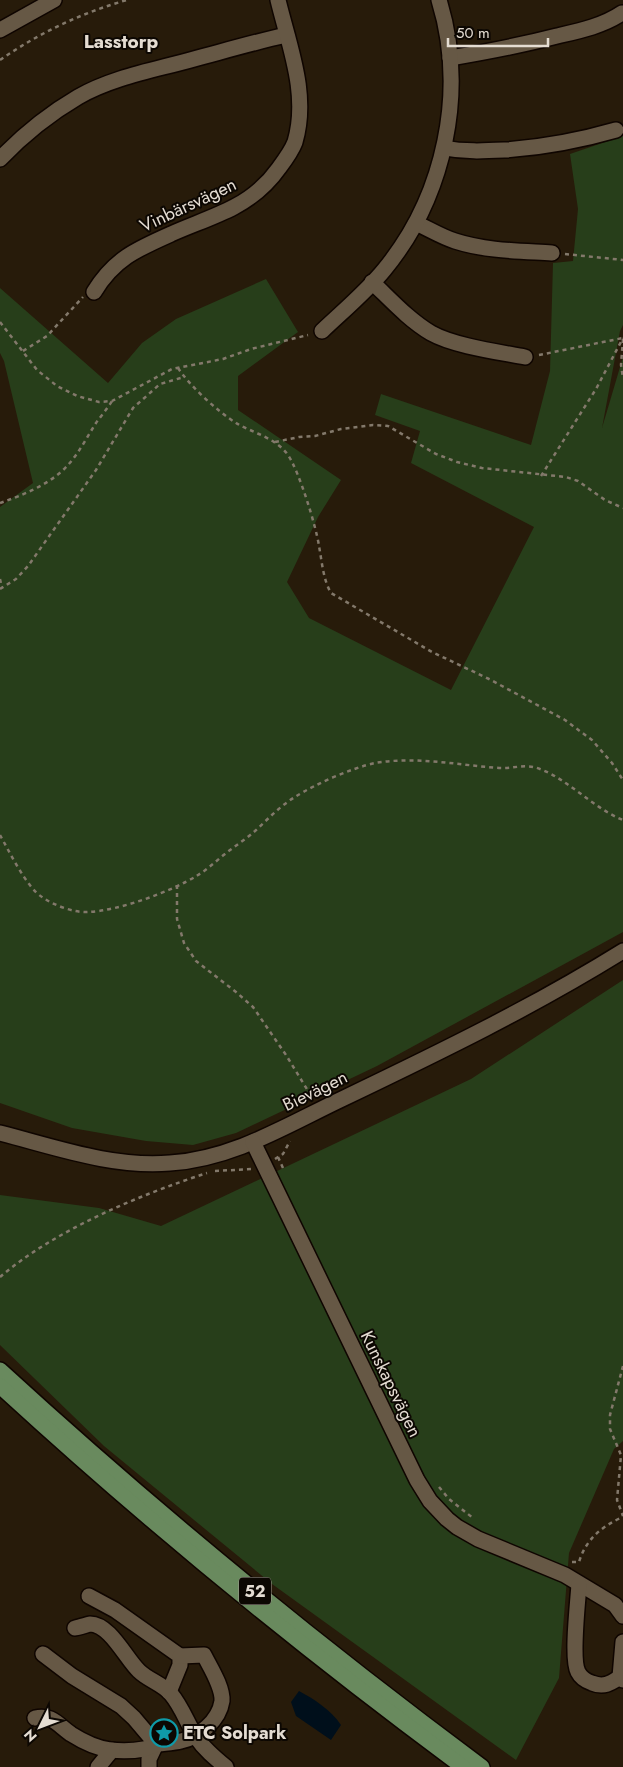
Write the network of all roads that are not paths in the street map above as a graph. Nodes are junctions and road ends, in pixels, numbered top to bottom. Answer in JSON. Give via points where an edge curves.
{"nodes":[{"id":1,"x":54,"y":0,"type":"edge"},
{"id":2,"x":278,"y":0,"type":"edge"},
{"id":3,"x":438,"y":0,"type":"edge"},
{"id":4,"x":622,"y":13,"type":"edge"},
{"id":5,"x":2,"y":25,"type":"edge"},
{"id":6,"x":286,"y":35,"type":"junction"},
{"id":7,"x":450,"y":58,"type":"junction"},
{"id":8,"x":616,"y":130,"type":"dead end"},
{"id":9,"x":444,"y":148,"type":"junction"},
{"id":10,"x":0,"y":159,"type":"edge"},
{"id":11,"x":416,"y":223,"type":"junction"},
{"id":12,"x":552,"y":253,"type":"road end"},
{"id":13,"x":372,"y":282,"type":"junction"},
{"id":14,"x":94,"y":292,"type":"road end"},
{"id":15,"x":322,"y":331,"type":"road end"},
{"id":16,"x":525,"y":357,"type":"road end"},
{"id":17,"x":623,"y":951,"type":"edge"},
{"id":18,"x":0,"y":1133,"type":"edge"},
{"id":19,"x":253,"y":1142,"type":"junction"},
{"id":20,"x":0,"y":1370,"type":"edge"},
{"id":21,"x":0,"y":1386,"type":"edge"},
{"id":22,"x":579,"y":1584,"type":"junction"},
{"id":23,"x":89,"y":1596,"type":"dead end"},
{"id":24,"x":623,"y":1616,"type":"edge"},
{"id":25,"x":75,"y":1628,"type":"dead end"},
{"id":26,"x":623,"y":1642,"type":"edge"},
{"id":27,"x":43,"y":1654,"type":"dead end"},
{"id":28,"x":180,"y":1656,"type":"junction"},
{"id":29,"x":622,"y":1679,"type":"edge"},
{"id":30,"x":169,"y":1692,"type":"junction"},
{"id":31,"x":35,"y":1718,"type":"dead end"},
{"id":32,"x":195,"y":1736,"type":"junction"},
{"id":33,"x":156,"y":1744,"type":"junction"},
{"id":34,"x":112,"y":1750,"type":"junction"},
{"id":35,"x":98,"y":1767,"type":"edge"},
{"id":36,"x":149,"y":1767,"type":"edge"},
{"id":37,"x":226,"y":1767,"type":"edge"},
{"id":38,"x":462,"y":1767,"type":"edge"},
{"id":39,"x":482,"y":1767,"type":"edge"}],
"edges":[{"from":1,"to":5,"type":"street"},
{"from":2,"to":6,"type":"street","name":"Vinbärsvägen"},
{"from":3,"to":7,"type":"street"},
{"from":4,"to":7,"type":"street","via":[[602,24],[578,31]]},
{"from":6,"to":10,"type":"street","via":[[148,70],[99,87],[43,120]]},
{"from":6,"to":14,"type":"street","name":"Vinbärsvägen","via":[[295,63],[299,119],[294,143],[269,183],[233,207],[143,246],[116,263]]},
{"from":7,"to":9,"type":"street","via":[[450,101]]},
{"from":8,"to":9,"type":"street","via":[[564,144],[476,152]]},
{"from":9,"to":11,"type":"street"},
{"from":11,"to":12,"type":"street","via":[[471,246]]},
{"from":11,"to":13,"type":"street"},
{"from":13,"to":15,"type":"street"},
{"from":13,"to":16,"type":"street","via":[[433,334]]},
{"from":17,"to":19,"type":"street","name":"Bievägen","via":[[492,1025]]},
{"from":18,"to":19,"type":"street","name":"Bievägen","via":[[119,1162],[155,1164],[214,1156]]},
{"from":19,"to":22,"type":"street","name":"Kunskapsvägen","via":[[430,1501],[467,1533],[568,1569]]},
{"from":20,"to":39,"type":"main road","number":"52","via":[[256,1592]]},
{"from":21,"to":38,"type":"main road","number":"52","via":[[230,1586]]},
{"from":22,"to":24,"type":"street","name":"Kunskapsvägen","via":[[615,1605]]},
{"from":22,"to":29,"type":"street","via":[[577,1670],[584,1680],[596,1684],[609,1685]]},
{"from":23,"to":28,"type":"street","via":[[115,1610]]},
{"from":25,"to":30,"type":"street","via":[[91,1624],[100,1627],[115,1640],[140,1672]]},
{"from":26,"to":29,"type":"street"},
{"from":27,"to":33,"type":"street","via":[[121,1706]]},
{"from":28,"to":30,"type":"street","via":[[180,1666]]},
{"from":28,"to":32,"type":"street","via":[[204,1655],[218,1681],[222,1699],[219,1712],[208,1727]]},
{"from":30,"to":32,"type":"street","via":[[181,1707]]},
{"from":31,"to":34,"type":"street","via":[[44,1716],[96,1746]]},
{"from":32,"to":33,"type":"street"},
{"from":32,"to":37,"type":"street"},
{"from":33,"to":34,"type":"street","via":[[145,1749]]},
{"from":33,"to":36,"type":"street"},
{"from":34,"to":35,"type":"street"}]}
